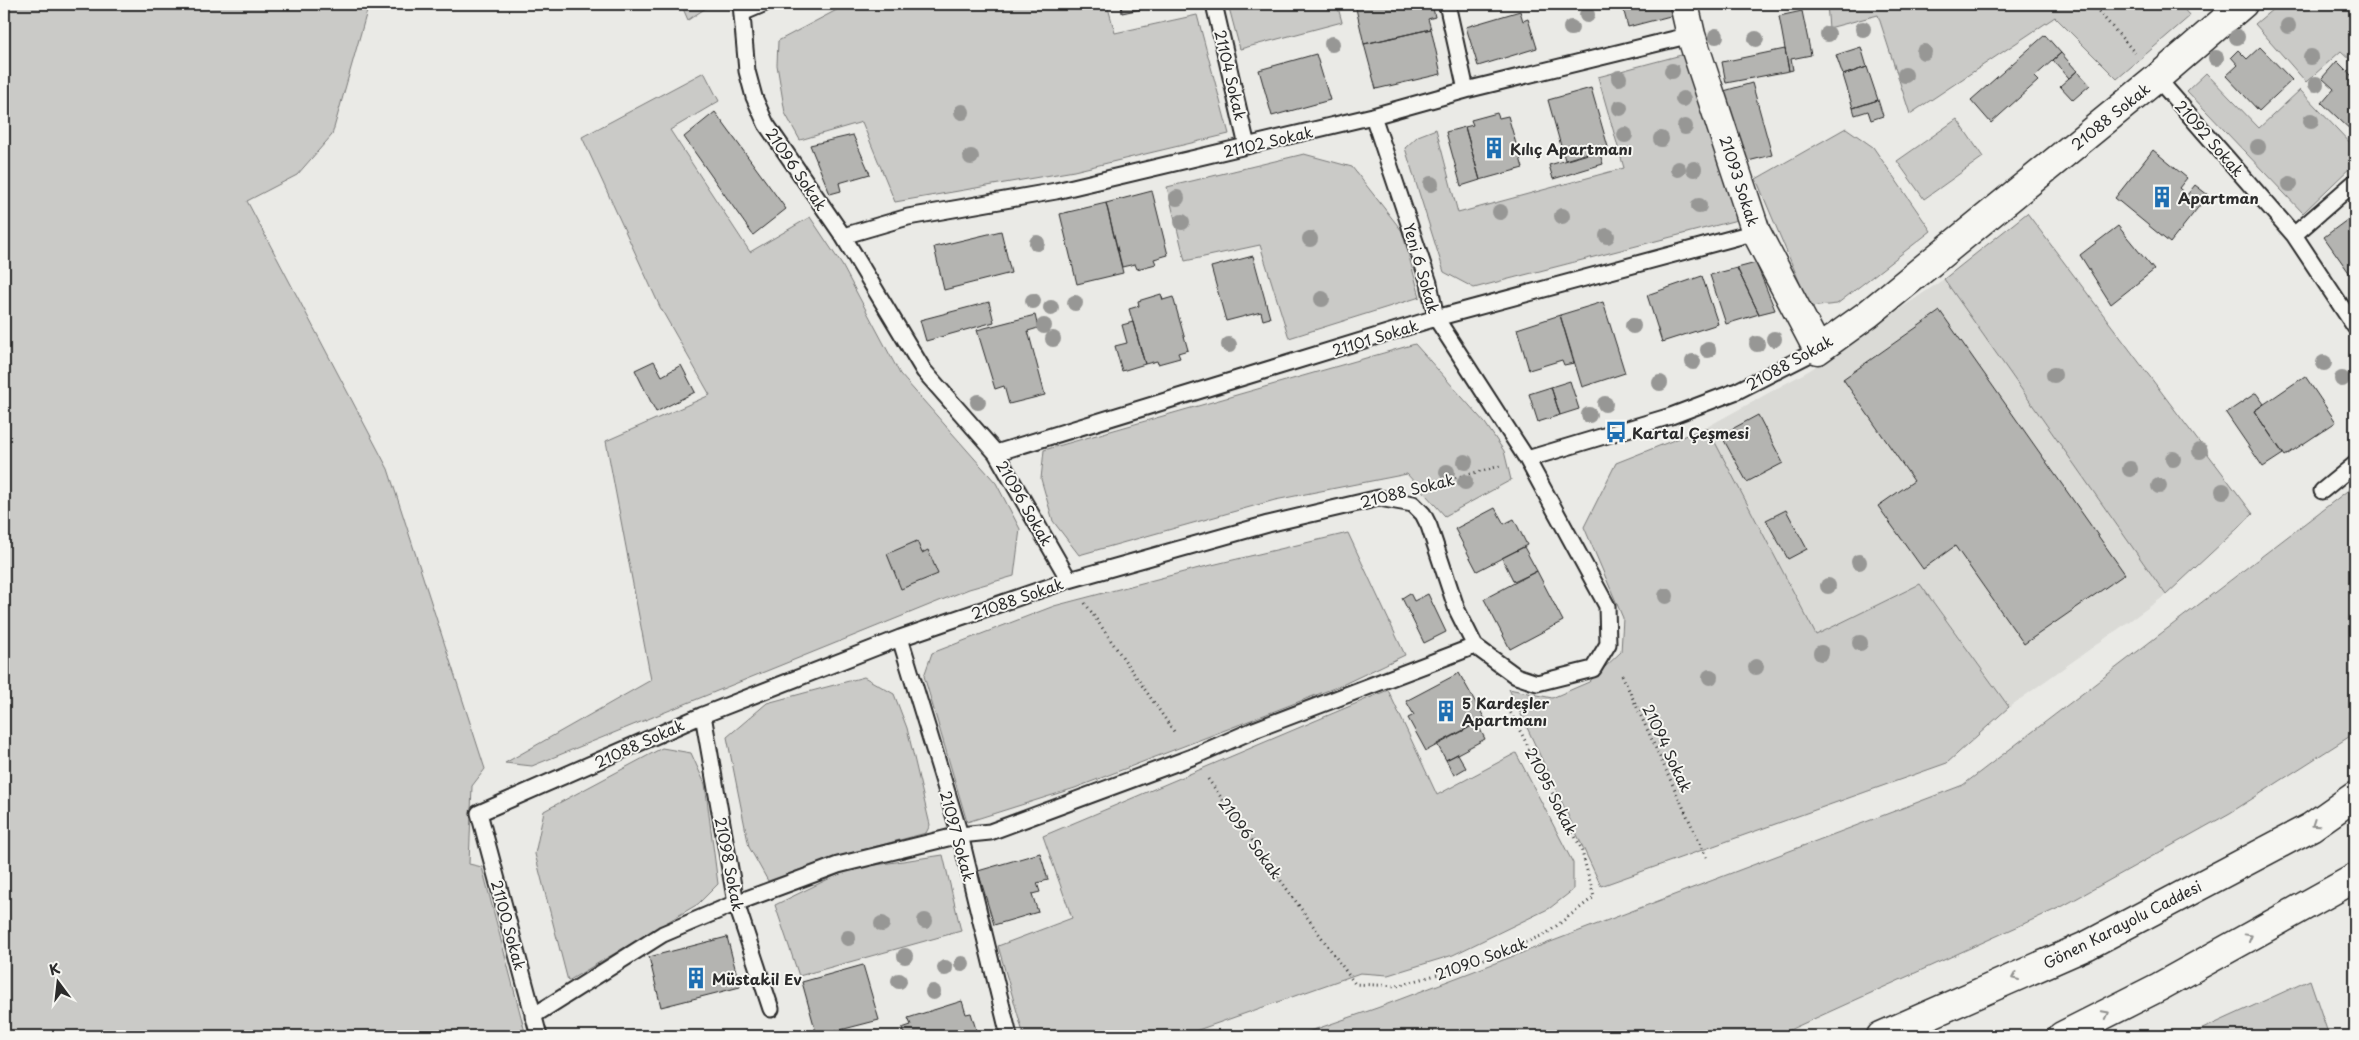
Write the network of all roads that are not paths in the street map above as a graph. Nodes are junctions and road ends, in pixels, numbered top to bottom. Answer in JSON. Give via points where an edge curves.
{"nodes":[{"id":1,"x":763,"y":4,"type":"edge"},
{"id":2,"x":1214,"y":4,"type":"edge"},
{"id":3,"x":1447,"y":4,"type":"edge"},
{"id":4,"x":1684,"y":4,"type":"edge"},
{"id":5,"x":2243,"y":4,"type":"edge"},
{"id":6,"x":741,"y":8,"type":"edge"},
{"id":7,"x":1691,"y":35,"type":"junction"},
{"id":8,"x":2157,"y":78,"type":"junction"},
{"id":9,"x":1466,"y":90,"type":"junction"},
{"id":10,"x":1373,"y":116,"type":"junction"},
{"id":11,"x":1247,"y":146,"type":"junction"},
{"id":12,"x":2355,"y":182,"type":"edge"},
{"id":13,"x":1756,"y":232,"type":"junction"},
{"id":14,"x":2294,"y":235,"type":"junction"},
{"id":15,"x":843,"y":236,"type":"junction"},
{"id":16,"x":1436,"y":318,"type":"junction"},
{"id":17,"x":2355,"y":327,"type":"edge"},
{"id":18,"x":1818,"y":350,"type":"junction"},
{"id":19,"x":996,"y":452,"type":"junction"},
{"id":20,"x":1527,"y":459,"type":"junction"},
{"id":21,"x":2355,"y":464,"type":"edge"},
{"id":22,"x":2322,"y":491,"type":"dead end"},
{"id":23,"x":1069,"y":580,"type":"junction"},
{"id":24,"x":900,"y":638,"type":"junction"},
{"id":25,"x":1476,"y":646,"type":"junction"},
{"id":26,"x":703,"y":715,"type":"junction"},
{"id":27,"x":2355,"y":796,"type":"edge"},
{"id":28,"x":479,"y":813,"type":"joint"},
{"id":29,"x":960,"y":835,"type":"junction"},
{"id":30,"x":2355,"y":878,"type":"edge"},
{"id":31,"x":736,"y":903,"type":"junction"},
{"id":32,"x":770,"y":1009,"type":"dead end"},
{"id":33,"x":533,"y":1016,"type":"junction"},
{"id":34,"x":539,"y":1036,"type":"edge"},
{"id":35,"x":1009,"y":1036,"type":"edge"},
{"id":36,"x":1881,"y":1036,"type":"edge"},
{"id":37,"x":2062,"y":1036,"type":"edge"}],
"edges":[{"from":1,"to":6,"type":"lane"},
{"from":2,"to":11,"type":"lane","name":"21104 Sokak"},
{"from":3,"to":9,"type":"lane"},
{"from":4,"to":7,"type":"main road","name":"21093 Sokak"},
{"from":5,"to":8,"type":"main road","name":"21088 Sokak"},
{"from":6,"to":15,"type":"lane","name":"21096 Sokak","via":[[747,71],[766,124]]},
{"from":7,"to":9,"type":"lane","name":"21102 Sokak"},
{"from":7,"to":13,"type":"main road","name":"21093 Sokak"},
{"from":8,"to":14,"type":"lane","name":"21092 Sokak"},
{"from":8,"to":18,"type":"main road","name":"21088 Sokak","via":[[1868,314]]},
{"from":9,"to":10,"type":"lane","name":"21102 Sokak"},
{"from":10,"to":11,"type":"lane","name":"21102 Sokak"},
{"from":10,"to":16,"type":"lane","name":"Yeni 6 Sokak","via":[[1429,282]]},
{"from":11,"to":15,"type":"lane","name":"21102 Sokak","via":[[1056,191],[908,216]]},
{"from":12,"to":14,"type":"lane"},
{"from":13,"to":16,"type":"lane","name":"21101 Sokak"},
{"from":13,"to":18,"type":"main road","name":"21093 Sokak"},
{"from":14,"to":17,"type":"lane","name":"21092 Sokak"},
{"from":15,"to":19,"type":"lane","name":"21096 Sokak","via":[[924,371]]},
{"from":16,"to":19,"type":"lane","name":"21101 Sokak"},
{"from":16,"to":20,"type":"lane","name":"Yeni 6 Sokak"},
{"from":18,"to":20,"type":"lane","name":"21088 Sokak","via":[[1737,391]]},
{"from":19,"to":23,"type":"lane","name":"21096 Sokak"},
{"from":20,"to":25,"type":"lane","name":"Yeni 6 Sokak","via":[[1607,606],[1608,644],[1592,669],[1537,683],[1516,676]]},
{"from":21,"to":22,"type":"lane"},
{"from":23,"to":24,"type":"lane","name":"21088 Sokak"},
{"from":23,"to":25,"type":"lane","name":"21088 Sokak","via":[[1268,524],[1379,498],[1412,504],[1423,514],[1457,610]]},
{"from":24,"to":26,"type":"lane","name":"21088 Sokak"},
{"from":24,"to":29,"type":"lane","name":"21097 Sokak"},
{"from":25,"to":29,"type":"lane","via":[[990,832]]},
{"from":26,"to":28,"type":"lane","name":"21088 Sokak"},
{"from":26,"to":31,"type":"lane","name":"21098 Sokak"},
{"from":27,"to":36,"type":"main road","name":"Gönen Karayolu Caddesi","one_way":true,"via":[[2310,827],[2088,945]]},
{"from":28,"to":33,"type":"lane","name":"21100 Sokak"},
{"from":29,"to":31,"type":"lane","via":[[838,864]]},
{"from":29,"to":35,"type":"lane","name":"21097 Sokak"},
{"from":37,"to":30,"type":"main road","one_way":true,"via":[[2159,987]]},
{"from":31,"to":32,"type":"lane","name":"21098 Sokak"},
{"from":31,"to":33,"type":"lane","via":[[663,934]]},
{"from":33,"to":34,"type":"lane","name":"21100 Sokak"}]}
